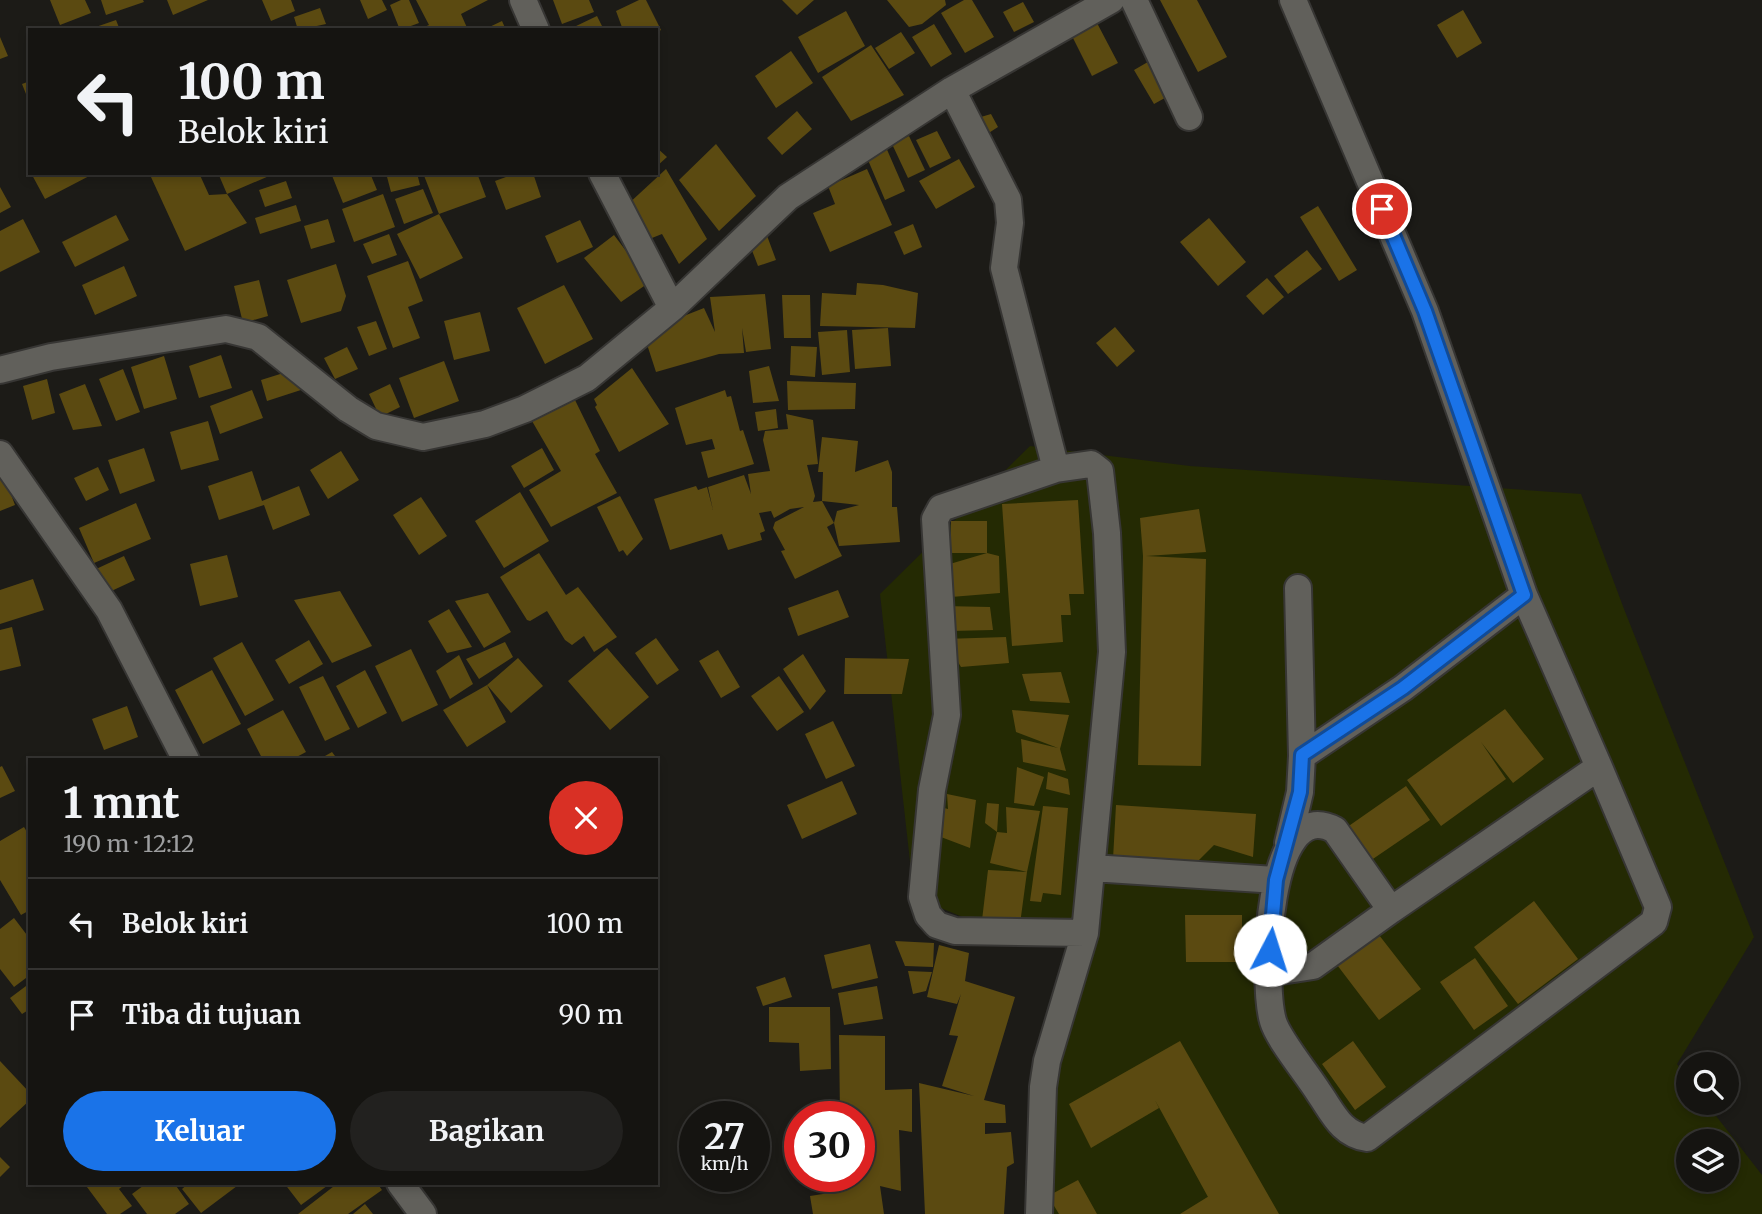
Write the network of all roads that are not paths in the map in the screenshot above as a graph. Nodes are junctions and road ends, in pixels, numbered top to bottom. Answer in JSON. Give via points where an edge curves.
{"nodes":[{"id":1,"x":523,"y":0,"type":"edge"},
{"id":2,"x":1111,"y":0,"type":"edge"},
{"id":3,"x":1134,"y":0,"type":"edge"},
{"id":4,"x":1293,"y":0,"type":"edge"},
{"id":5,"x":535,"y":28,"type":"edge"},
{"id":6,"x":952,"y":90,"type":"junction"},
{"id":7,"x":1189,"y":117,"type":"dead end"},
{"id":8,"x":604,"y":175,"type":"edge"},
{"id":9,"x":672,"y":308,"type":"junction"},
{"id":10,"x":0,"y":370,"type":"edge"},
{"id":11,"x":0,"y":454,"type":"edge"},
{"id":12,"x":1056,"y":469,"type":"junction"},
{"id":13,"x":1298,"y":588,"type":"dead end"},
{"id":14,"x":1524,"y":595,"type":"junction"},
{"id":15,"x":1302,"y":755,"type":"junction"},
{"id":16,"x":185,"y":758,"type":"edge"},
{"id":17,"x":1599,"y":766,"type":"junction"},
{"id":18,"x":1288,"y":843,"type":"junction"},
{"id":19,"x":1092,"y":868,"type":"junction"},
{"id":20,"x":1276,"y":880,"type":"junction"},
{"id":21,"x":1391,"y":910,"type":"junction"},
{"id":22,"x":1085,"y":933,"type":"junction"},
{"id":23,"x":1268,"y":973,"type":"junction"},
{"id":24,"x":401,"y":1185,"type":"edge"},
{"id":25,"x":423,"y":1214,"type":"edge"},
{"id":26,"x":1039,"y":1214,"type":"edge"}],
"edges":[{"from":1,"to":5,"type":"street"},
{"from":2,"to":6,"type":"street"},
{"from":3,"to":7,"type":"street"},
{"from":4,"to":14,"type":"street","via":[[1425,311]]},
{"from":6,"to":9,"type":"street","via":[[788,197]]},
{"from":6,"to":12,"type":"street","via":[[1008,200],[1004,268]]},
{"from":8,"to":9,"type":"street"},
{"from":9,"to":10,"type":"street","via":[[587,378],[495,420],[423,437],[376,426],[258,337],[226,329],[51,357]]},
{"from":11,"to":16,"type":"street","via":[[109,610]]},
{"from":12,"to":19,"type":"street","via":[[1097,466],[1107,533],[1112,652]]},
{"from":12,"to":22,"type":"street","via":[[942,508],[935,519],[947,715],[932,790],[922,897],[937,925],[955,931]]},
{"from":13,"to":15,"type":"street"},
{"from":14,"to":15,"type":"street","via":[[1403,688]]},
{"from":14,"to":17,"type":"street"},
{"from":15,"to":18,"type":"street","via":[[1300,792]]},
{"from":17,"to":21,"type":"street"},
{"from":17,"to":23,"type":"street","via":[[1658,907],[1654,922],[1367,1138],[1344,1130],[1273,1022]]},
{"from":18,"to":20,"type":"street"},
{"from":18,"to":21,"type":"street","via":[[1311,824],[1324,824],[1335,831]]},
{"from":19,"to":20,"type":"street"},
{"from":19,"to":22,"type":"street"},
{"from":20,"to":23,"type":"street"},
{"from":21,"to":23,"type":"street","via":[[1313,966]]},
{"from":22,"to":26,"type":"street","via":[[1047,1061]]},
{"from":24,"to":25,"type":"street"}]}
